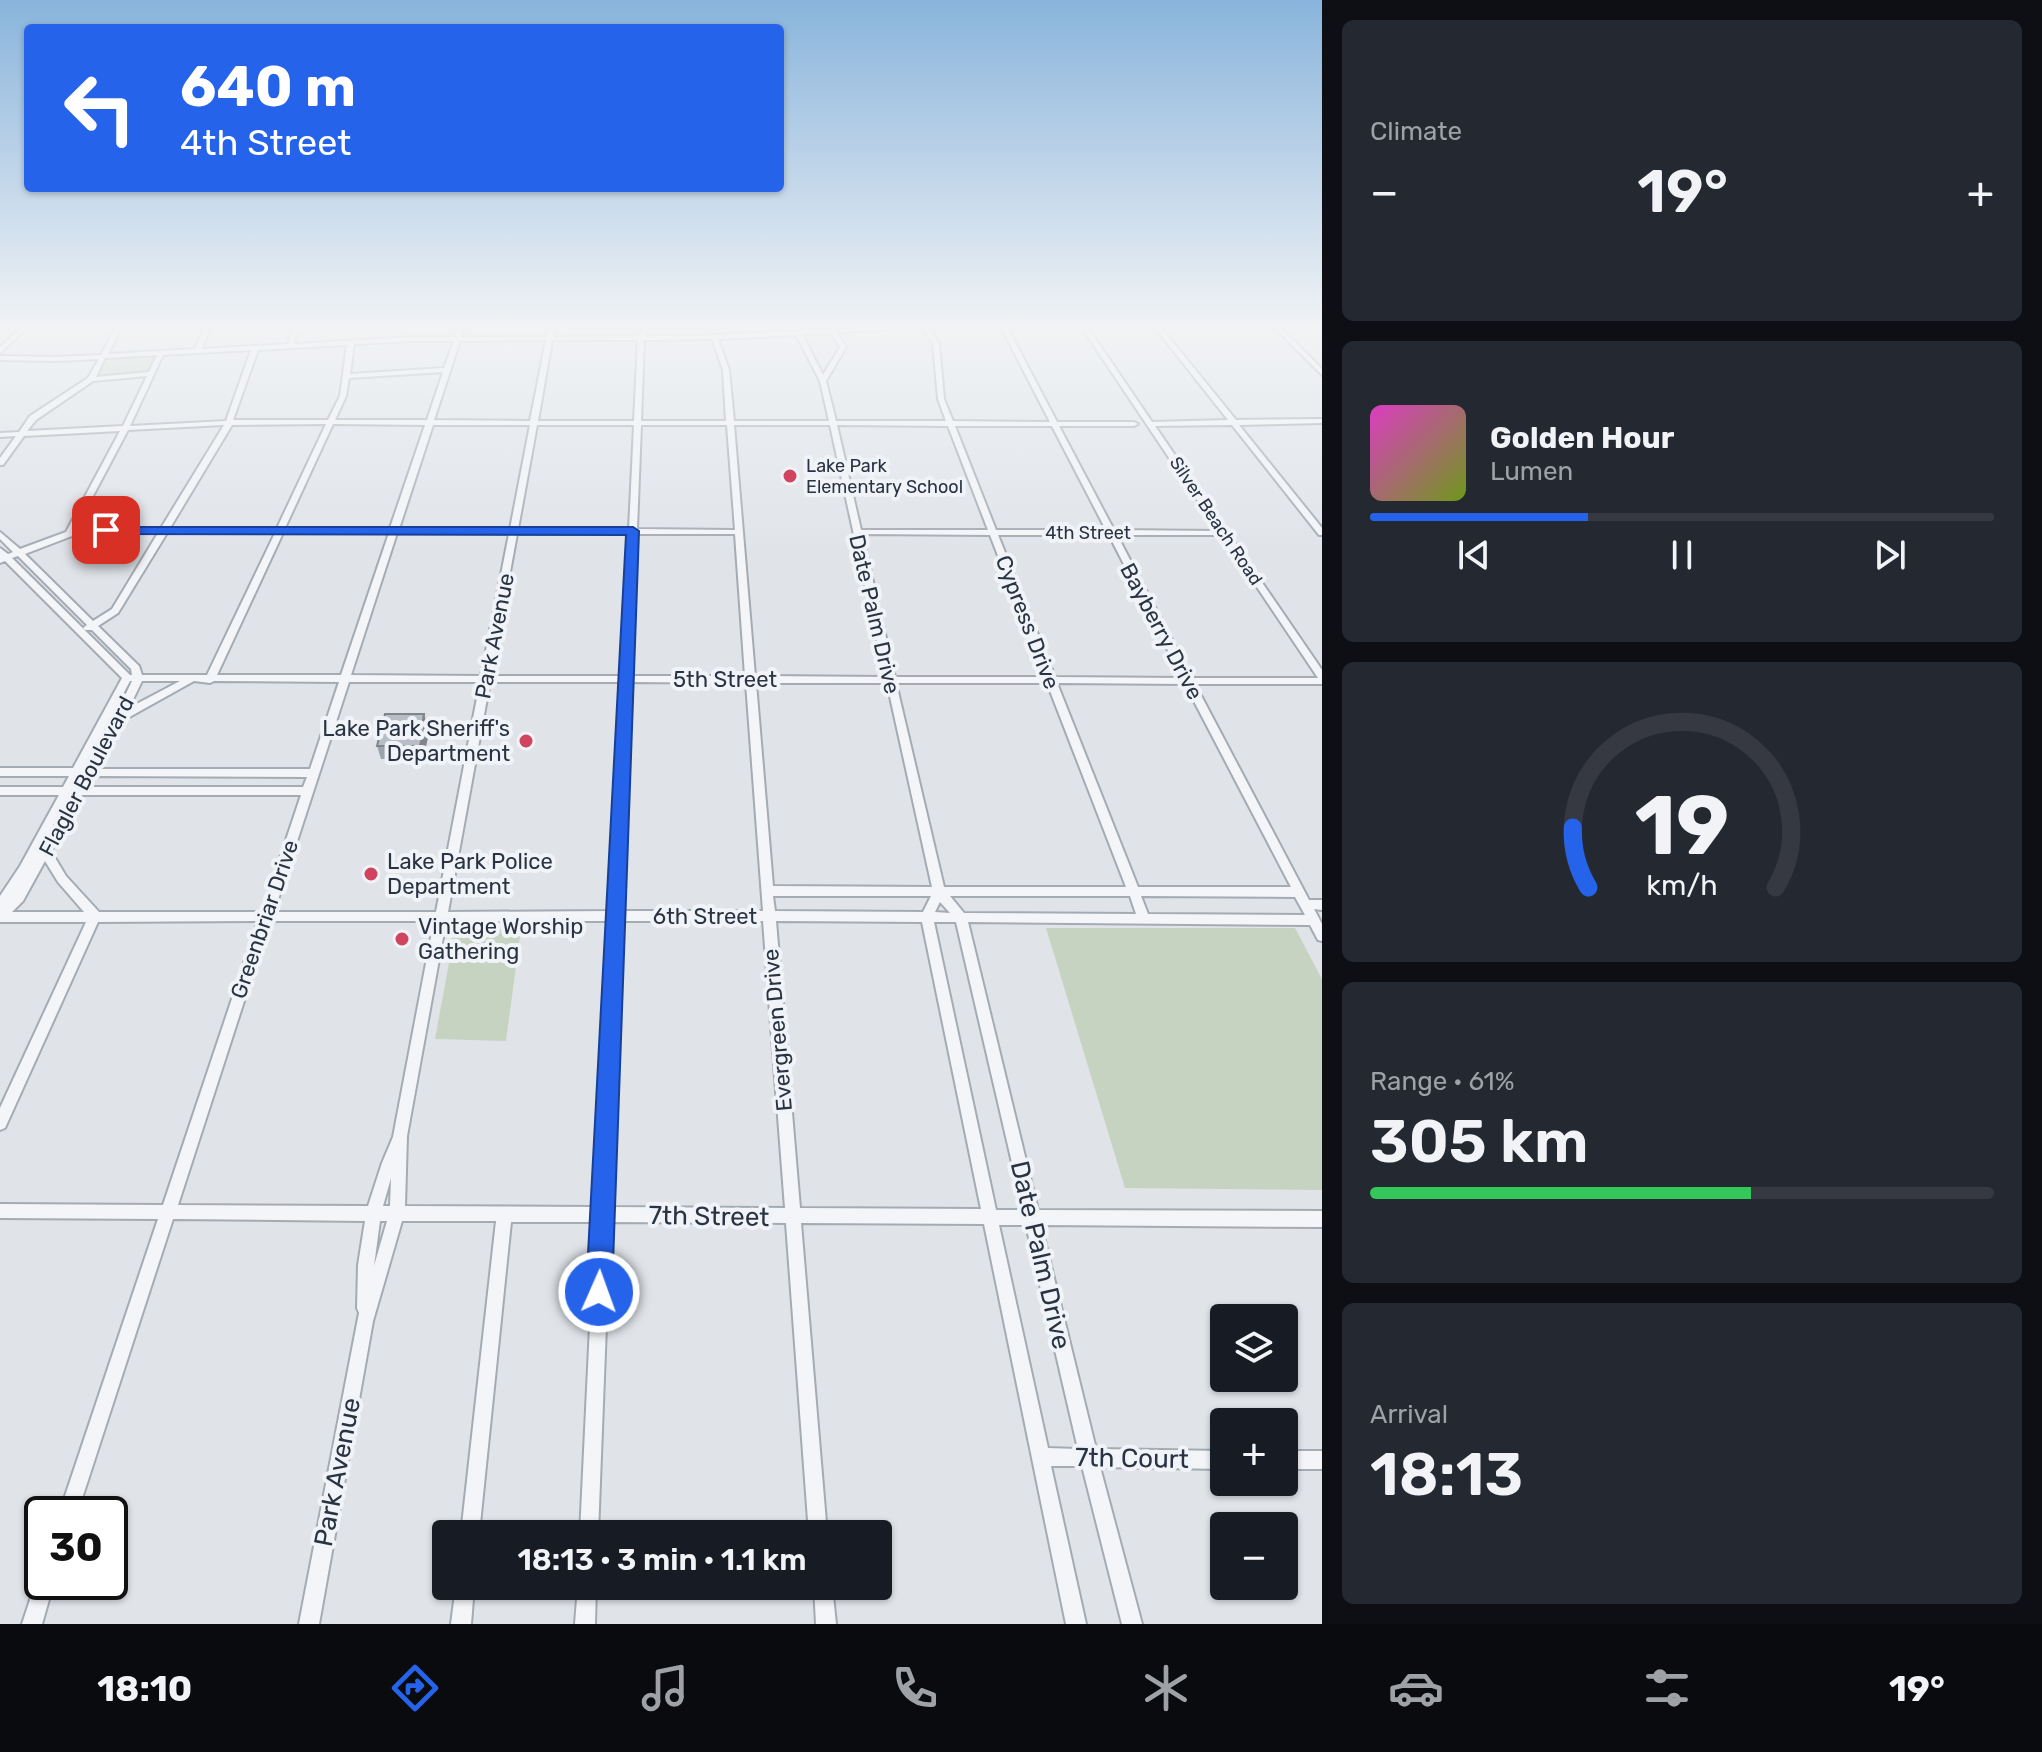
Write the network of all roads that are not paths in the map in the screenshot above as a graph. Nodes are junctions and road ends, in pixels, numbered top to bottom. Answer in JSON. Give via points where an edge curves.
{"nodes":[{"id":1,"x":59,"y":401,"type":"edge"},
{"id":2,"x":139,"y":401,"type":"edge"},
{"id":3,"x":237,"y":401,"type":"edge"},
{"id":4,"x":341,"y":401,"type":"edge"},
{"id":5,"x":437,"y":401,"type":"edge"},
{"id":6,"x":538,"y":401,"type":"edge"},
{"id":7,"x":638,"y":401,"type":"edge"},
{"id":8,"x":729,"y":401,"type":"edge"},
{"id":9,"x":827,"y":401,"type":"edge"},
{"id":10,"x":942,"y":401,"type":"edge"},
{"id":11,"x":1041,"y":401,"type":"edge"},
{"id":12,"x":1134,"y":401,"type":"edge"},
{"id":13,"x":1217,"y":401,"type":"edge"},
{"id":14,"x":1322,"y":421,"type":"edge"},
{"id":15,"x":330,"y":422,"type":"junction"},
{"id":16,"x":430,"y":422,"type":"junction"},
{"id":17,"x":534,"y":422,"type":"junction"},
{"id":18,"x":229,"y":423,"type":"junction"},
{"id":19,"x":637,"y":423,"type":"junction"},
{"id":20,"x":731,"y":423,"type":"junction"},
{"id":21,"x":832,"y":423,"type":"junction"},
{"id":22,"x":951,"y":423,"type":"junction"},
{"id":23,"x":1235,"y":423,"type":"junction"},
{"id":24,"x":1052,"y":424,"type":"junction"},
{"id":25,"x":1134,"y":424,"type":"dead end"},
{"id":26,"x":1150,"y":424,"type":"junction"},
{"id":27,"x":125,"y":429,"type":"junction"},
{"id":28,"x":21,"y":434,"type":"junction"},
{"id":29,"x":0,"y":435,"type":"edge"},
{"id":30,"x":0,"y":463,"type":"edge"},
{"id":31,"x":71,"y":530,"type":"junction"},
{"id":32,"x":164,"y":530,"type":"junction"},
{"id":33,"x":280,"y":530,"type":"junction"},
{"id":34,"x":394,"y":531,"type":"junction"},
{"id":35,"x":513,"y":531,"type":"junction"},
{"id":36,"x":633,"y":531,"type":"junction"},
{"id":37,"x":740,"y":532,"type":"junction"},
{"id":38,"x":856,"y":532,"type":"junction"},
{"id":39,"x":994,"y":532,"type":"junction"},
{"id":40,"x":1110,"y":533,"type":"junction"},
{"id":41,"x":1225,"y":533,"type":"junction"},
{"id":42,"x":1322,"y":533,"type":"edge"},
{"id":43,"x":0,"y":534,"type":"edge"},
{"id":44,"x":18,"y":554,"type":"junction"},
{"id":45,"x":2,"y":556,"type":"edge"},
{"id":46,"x":94,"y":625,"type":"junction"},
{"id":47,"x":81,"y":631,"type":"junction"},
{"id":48,"x":486,"y":677,"type":"junction"},
{"id":49,"x":1322,"y":677,"type":"edge"},
{"id":50,"x":132,"y":678,"type":"junction"},
{"id":51,"x":345,"y":678,"type":"junction"},
{"id":52,"x":193,"y":679,"type":"junction"},
{"id":53,"x":626,"y":679,"type":"junction"},
{"id":54,"x":753,"y":679,"type":"junction"},
{"id":55,"x":210,"y":680,"type":"junction"},
{"id":56,"x":890,"y":680,"type":"junction"},
{"id":57,"x":1051,"y":680,"type":"junction"},
{"id":58,"x":1188,"y":681,"type":"junction"},
{"id":59,"x":120,"y":717,"type":"junction"},
{"id":60,"x":0,"y":772,"type":"edge"},
{"id":61,"x":82,"y":772,"type":"junction"},
{"id":62,"x":314,"y":773,"type":"junction"},
{"id":63,"x":0,"y":791,"type":"edge"},
{"id":64,"x":72,"y":791,"type":"junction"},
{"id":65,"x":308,"y":791,"type":"junction"},
{"id":66,"x":46,"y":853,"type":"junction"},
{"id":67,"x":768,"y":891,"type":"junction"},
{"id":68,"x":939,"y":892,"type":"junction"},
{"id":69,"x":1134,"y":892,"type":"junction"},
{"id":70,"x":1302,"y":898,"type":"junction"},
{"id":71,"x":1322,"y":905,"type":"edge"},
{"id":72,"x":0,"y":906,"type":"edge"},
{"id":73,"x":95,"y":916,"type":"junction"},
{"id":74,"x":264,"y":916,"type":"junction"},
{"id":75,"x":440,"y":916,"type":"junction"},
{"id":76,"x":616,"y":916,"type":"junction"},
{"id":77,"x":768,"y":916,"type":"junction"},
{"id":78,"x":0,"y":917,"type":"edge"},
{"id":79,"x":927,"y":917,"type":"junction"},
{"id":80,"x":961,"y":917,"type":"junction"},
{"id":81,"x":1144,"y":918,"type":"junction"},
{"id":82,"x":1313,"y":920,"type":"junction"},
{"id":83,"x":1322,"y":936,"type":"edge"},
{"id":84,"x":0,"y":1123,"type":"edge"},
{"id":85,"x":400,"y":1136,"type":"junction"},
{"id":86,"x":0,"y":1211,"type":"edge"},
{"id":87,"x":167,"y":1212,"type":"junction"},
{"id":88,"x":504,"y":1213,"type":"junction"},
{"id":89,"x":373,"y":1214,"type":"junction"},
{"id":90,"x":397,"y":1214,"type":"junction"},
{"id":91,"x":602,"y":1215,"type":"junction"},
{"id":92,"x":793,"y":1216,"type":"junction"},
{"id":93,"x":989,"y":1218,"type":"junction"},
{"id":94,"x":1033,"y":1218,"type":"junction"},
{"id":95,"x":1322,"y":1219,"type":"edge"},
{"id":96,"x":365,"y":1321,"type":"junction"},
{"id":97,"x":1040,"y":1457,"type":"junction"},
{"id":98,"x":1089,"y":1458,"type":"junction"},
{"id":99,"x":1210,"y":1460,"type":"edge"},
{"id":100,"x":1298,"y":1460,"type":"edge"},
{"id":101,"x":1322,"y":1460,"type":"edge"},
{"id":102,"x":74,"y":1496,"type":"edge"},
{"id":103,"x":471,"y":1520,"type":"edge"},
{"id":104,"x":590,"y":1520,"type":"edge"},
{"id":105,"x":817,"y":1520,"type":"edge"},
{"id":106,"x":39,"y":1600,"type":"edge"},
{"id":107,"x":464,"y":1600,"type":"edge"},
{"id":108,"x":586,"y":1600,"type":"edge"},
{"id":109,"x":824,"y":1600,"type":"edge"},
{"id":110,"x":32,"y":1624,"type":"edge"},
{"id":111,"x":309,"y":1624,"type":"edge"},
{"id":112,"x":461,"y":1624,"type":"edge"},
{"id":113,"x":585,"y":1624,"type":"edge"},
{"id":114,"x":826,"y":1624,"type":"edge"},
{"id":115,"x":1076,"y":1624,"type":"edge"},
{"id":116,"x":1132,"y":1624,"type":"edge"}],
"edges":[{"from":1,"to":28,"type":"street","via":[[33,418]]},
{"from":2,"to":27,"type":"street"},
{"from":3,"to":18,"type":"street"},
{"from":4,"to":15,"type":"street"},
{"from":5,"to":16,"type":"street","name":"Greenbriar Drive"},
{"from":6,"to":17,"type":"street","name":"Park Avenue"},
{"from":7,"to":19,"type":"street"},
{"from":8,"to":20,"type":"street","name":"Evergreen Drive"},
{"from":9,"to":21,"type":"street","name":"Date Palm Drive"},
{"from":10,"to":22,"type":"street","name":"Cypress Drive"},
{"from":11,"to":24,"type":"street","name":"Bayberry Drive"},
{"from":12,"to":26,"type":"street","name":"Silver Beach Road"},
{"from":13,"to":23,"type":"street"},
{"from":14,"to":23,"type":"street"},
{"from":15,"to":16,"type":"street"},
{"from":15,"to":18,"type":"street"},
{"from":15,"to":33,"type":"street"},
{"from":16,"to":17,"type":"street"},
{"from":16,"to":34,"type":"street","name":"Greenbriar Drive"},
{"from":17,"to":19,"type":"street"},
{"from":17,"to":35,"type":"street","name":"Park Avenue"},
{"from":18,"to":27,"type":"street"},
{"from":18,"to":32,"type":"street"},
{"from":19,"to":20,"type":"street"},
{"from":19,"to":36,"type":"street"},
{"from":20,"to":21,"type":"street"},
{"from":20,"to":37,"type":"street","name":"Evergreen Drive"},
{"from":21,"to":22,"type":"street"},
{"from":21,"to":38,"type":"street","name":"Date Palm Drive"},
{"from":22,"to":24,"type":"street"},
{"from":22,"to":39,"type":"street","name":"Cypress Drive"},
{"from":23,"to":26,"type":"street"},
{"from":23,"to":42,"type":"street"},
{"from":24,"to":25,"type":"street"},
{"from":24,"to":40,"type":"street","name":"Bayberry Drive"},
{"from":26,"to":41,"type":"street","name":"Silver Beach Road"},
{"from":27,"to":28,"type":"street"},
{"from":27,"to":31,"type":"street"},
{"from":28,"to":29,"type":"street"},
{"from":28,"to":30,"type":"street"},
{"from":31,"to":32,"type":"street"},
{"from":31,"to":44,"type":"street"},
{"from":32,"to":33,"type":"street"},
{"from":32,"to":46,"type":"street","via":[[115,611]]},
{"from":33,"to":34,"type":"street"},
{"from":33,"to":55,"type":"street"},
{"from":34,"to":35,"type":"street"},
{"from":34,"to":51,"type":"street","name":"Greenbriar Drive"},
{"from":35,"to":36,"type":"street"},
{"from":35,"to":48,"type":"street","name":"Park Avenue"},
{"from":36,"to":37,"type":"street"},
{"from":36,"to":53,"type":"street"},
{"from":37,"to":54,"type":"street","name":"Evergreen Drive"},
{"from":38,"to":39,"type":"street","name":"4th Street"},
{"from":38,"to":56,"type":"street","name":"Date Palm Drive"},
{"from":39,"to":40,"type":"street","name":"4th Street"},
{"from":39,"to":57,"type":"street","name":"Cypress Drive"},
{"from":40,"to":41,"type":"street","name":"4th Street"},
{"from":40,"to":58,"type":"street","name":"Bayberry Drive"},
{"from":41,"to":49,"type":"street","name":"Silver Beach Road"},
{"from":43,"to":44,"type":"street","name":"Flagler Boulevard"},
{"from":44,"to":45,"type":"street"},
{"from":44,"to":46,"type":"street","name":"Flagler Boulevard"},
{"from":45,"to":47,"type":"street","name":"Flagler Boulevard"},
{"from":46,"to":47,"type":"street"},
{"from":46,"to":50,"type":"street","name":"Flagler Boulevard","via":[[136,668]]},
{"from":47,"to":50,"type":"street","name":"Flagler Boulevard"},
{"from":48,"to":51,"type":"street","name":"5th Street"},
{"from":48,"to":53,"type":"street","name":"5th Street"},
{"from":48,"to":75,"type":"street","name":"Park Avenue"},
{"from":49,"to":58,"type":"street","name":"5th Street"},
{"from":50,"to":52,"type":"street","name":"5th Street"},
{"from":50,"to":59,"type":"street","name":"Flagler Boulevard"},
{"from":50,"to":61,"type":"street","name":"Flagler Boulevard"},
{"from":51,"to":55,"type":"street","name":"5th Street"},
{"from":51,"to":62,"type":"street","name":"Greenbriar Drive"},
{"from":52,"to":55,"type":"street","name":"5th Street"},
{"from":52,"to":59,"type":"street"},
{"from":53,"to":54,"type":"street","name":"5th Street"},
{"from":53,"to":76,"type":"street"},
{"from":54,"to":56,"type":"street","name":"5th Street"},
{"from":54,"to":67,"type":"street","name":"Evergreen Drive"},
{"from":56,"to":57,"type":"street","name":"5th Street"},
{"from":56,"to":68,"type":"street","name":"Date Palm Drive"},
{"from":57,"to":58,"type":"street","name":"5th Street"},
{"from":57,"to":69,"type":"street","name":"Cypress Drive"},
{"from":58,"to":70,"type":"street","name":"Bayberry Drive"},
{"from":59,"to":61,"type":"street","name":"Flagler Boulevard"},
{"from":60,"to":61,"type":"street"},
{"from":61,"to":62,"type":"street"},
{"from":61,"to":64,"type":"street","name":"Flagler Boulevard"},
{"from":62,"to":65,"type":"street","name":"Greenbriar Drive"},
{"from":63,"to":64,"type":"street"},
{"from":64,"to":65,"type":"street"},
{"from":64,"to":66,"type":"street","name":"Flagler Boulevard"},
{"from":64,"to":72,"type":"street","name":"Flagler Boulevard"},
{"from":65,"to":74,"type":"street","name":"Greenbriar Drive"},
{"from":66,"to":73,"type":"street"},
{"from":66,"to":78,"type":"street","name":"Flagler Boulevard","via":[[19,898]]},
{"from":67,"to":68,"type":"street","name":"6th Street"},
{"from":67,"to":77,"type":"street","name":"Evergreen Drive"},
{"from":68,"to":69,"type":"street","name":"6th Street"},
{"from":68,"to":79,"type":"street"},
{"from":68,"to":80,"type":"street","name":"Date Palm Drive"},
{"from":69,"to":70,"type":"street","name":"6th Street"},
{"from":69,"to":81,"type":"street","name":"Cypress Drive"},
{"from":70,"to":71,"type":"street","name":"6th Street"},
{"from":70,"to":82,"type":"street","name":"Bayberry Drive"},
{"from":73,"to":74,"type":"street","name":"6th Street"},
{"from":73,"to":78,"type":"street","name":"6th Street"},
{"from":73,"to":84,"type":"street"},
{"from":74,"to":75,"type":"street","name":"6th Street"},
{"from":74,"to":87,"type":"street","name":"Greenbriar Drive"},
{"from":75,"to":76,"type":"street","name":"6th Street"},
{"from":75,"to":85,"type":"street","name":"Park Avenue"},
{"from":76,"to":77,"type":"street","name":"6th Street"},
{"from":76,"to":91,"type":"street"},
{"from":77,"to":79,"type":"street","name":"6th Street"},
{"from":77,"to":92,"type":"street","name":"Evergreen Drive"},
{"from":79,"to":80,"type":"street","name":"6th Street"},
{"from":79,"to":93,"type":"street","name":"Date Palm Drive"},
{"from":80,"to":81,"type":"street","name":"6th Street"},
{"from":80,"to":94,"type":"street","name":"Date Palm Drive"},
{"from":81,"to":82,"type":"street","name":"6th Street"},
{"from":82,"to":83,"type":"street","name":"Bayberry Drive"},
{"from":85,"to":89,"type":"street","name":"Park Avenue"},
{"from":85,"to":90,"type":"street","name":"Park Avenue"},
{"from":86,"to":87,"type":"street","name":"7th Street"},
{"from":87,"to":89,"type":"street","name":"7th Street"},
{"from":87,"to":102,"type":"street","name":"Greenbriar Drive"},
{"from":88,"to":90,"type":"street","name":"7th Street"},
{"from":88,"to":91,"type":"street","name":"7th Street"},
{"from":88,"to":103,"type":"street"},
{"from":89,"to":90,"type":"street","name":"7th Street"},
{"from":89,"to":96,"type":"street","name":"Park Avenue","via":[[364,1271]]},
{"from":90,"to":96,"type":"street","name":"Park Avenue"},
{"from":91,"to":92,"type":"street","name":"7th Street"},
{"from":91,"to":104,"type":"street"},
{"from":92,"to":93,"type":"street","name":"7th Street"},
{"from":92,"to":105,"type":"street","name":"Evergreen Drive"},
{"from":93,"to":94,"type":"street","name":"7th Street"},
{"from":93,"to":97,"type":"street","name":"Date Palm Drive"},
{"from":94,"to":95,"type":"street","name":"7th Street"},
{"from":94,"to":98,"type":"street","name":"Date Palm Drive"},
{"from":96,"to":111,"type":"street","name":"Park Avenue"},
{"from":97,"to":98,"type":"street","name":"7th Court"},
{"from":97,"to":115,"type":"street","name":"Date Palm Drive"},
{"from":98,"to":99,"type":"street","name":"7th Court"},
{"from":98,"to":116,"type":"street","name":"Date Palm Drive"},
{"from":100,"to":101,"type":"street"},
{"from":106,"to":110,"type":"street"},
{"from":107,"to":112,"type":"street"},
{"from":108,"to":113,"type":"street"},
{"from":109,"to":114,"type":"street"}]}
